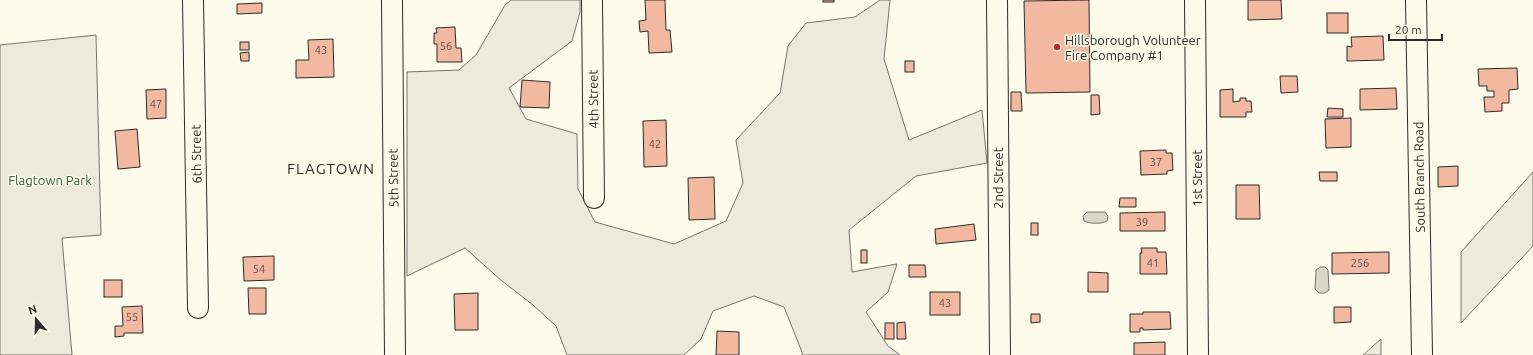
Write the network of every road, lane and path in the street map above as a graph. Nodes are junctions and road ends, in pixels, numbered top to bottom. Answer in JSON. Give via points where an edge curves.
{"nodes":[{"id":1,"x":194,"y":0,"type":"edge"},
{"id":2,"x":392,"y":0,"type":"edge"},
{"id":3,"x":592,"y":0,"type":"edge"},
{"id":4,"x":997,"y":0,"type":"edge"},
{"id":5,"x":1195,"y":0,"type":"edge"},
{"id":6,"x":1416,"y":0,"type":"edge"},
{"id":7,"x":594,"y":198,"type":"dead end"},
{"id":8,"x":198,"y":308,"type":"dead end"},
{"id":9,"x":395,"y":355,"type":"edge"},
{"id":10,"x":1000,"y":355,"type":"edge"},
{"id":11,"x":1198,"y":355,"type":"edge"},
{"id":12,"x":1422,"y":355,"type":"edge"}],
"edges":[{"from":1,"to":8,"type":"street","name":"6th Street"},
{"from":2,"to":9,"type":"street","name":"5th Street"},
{"from":3,"to":7,"type":"street","name":"4th Street"},
{"from":4,"to":10,"type":"street","name":"2nd Street"},
{"from":5,"to":11,"type":"street","name":"1st Street"},
{"from":6,"to":12,"type":"street","name":"South Branch Road"}]}
